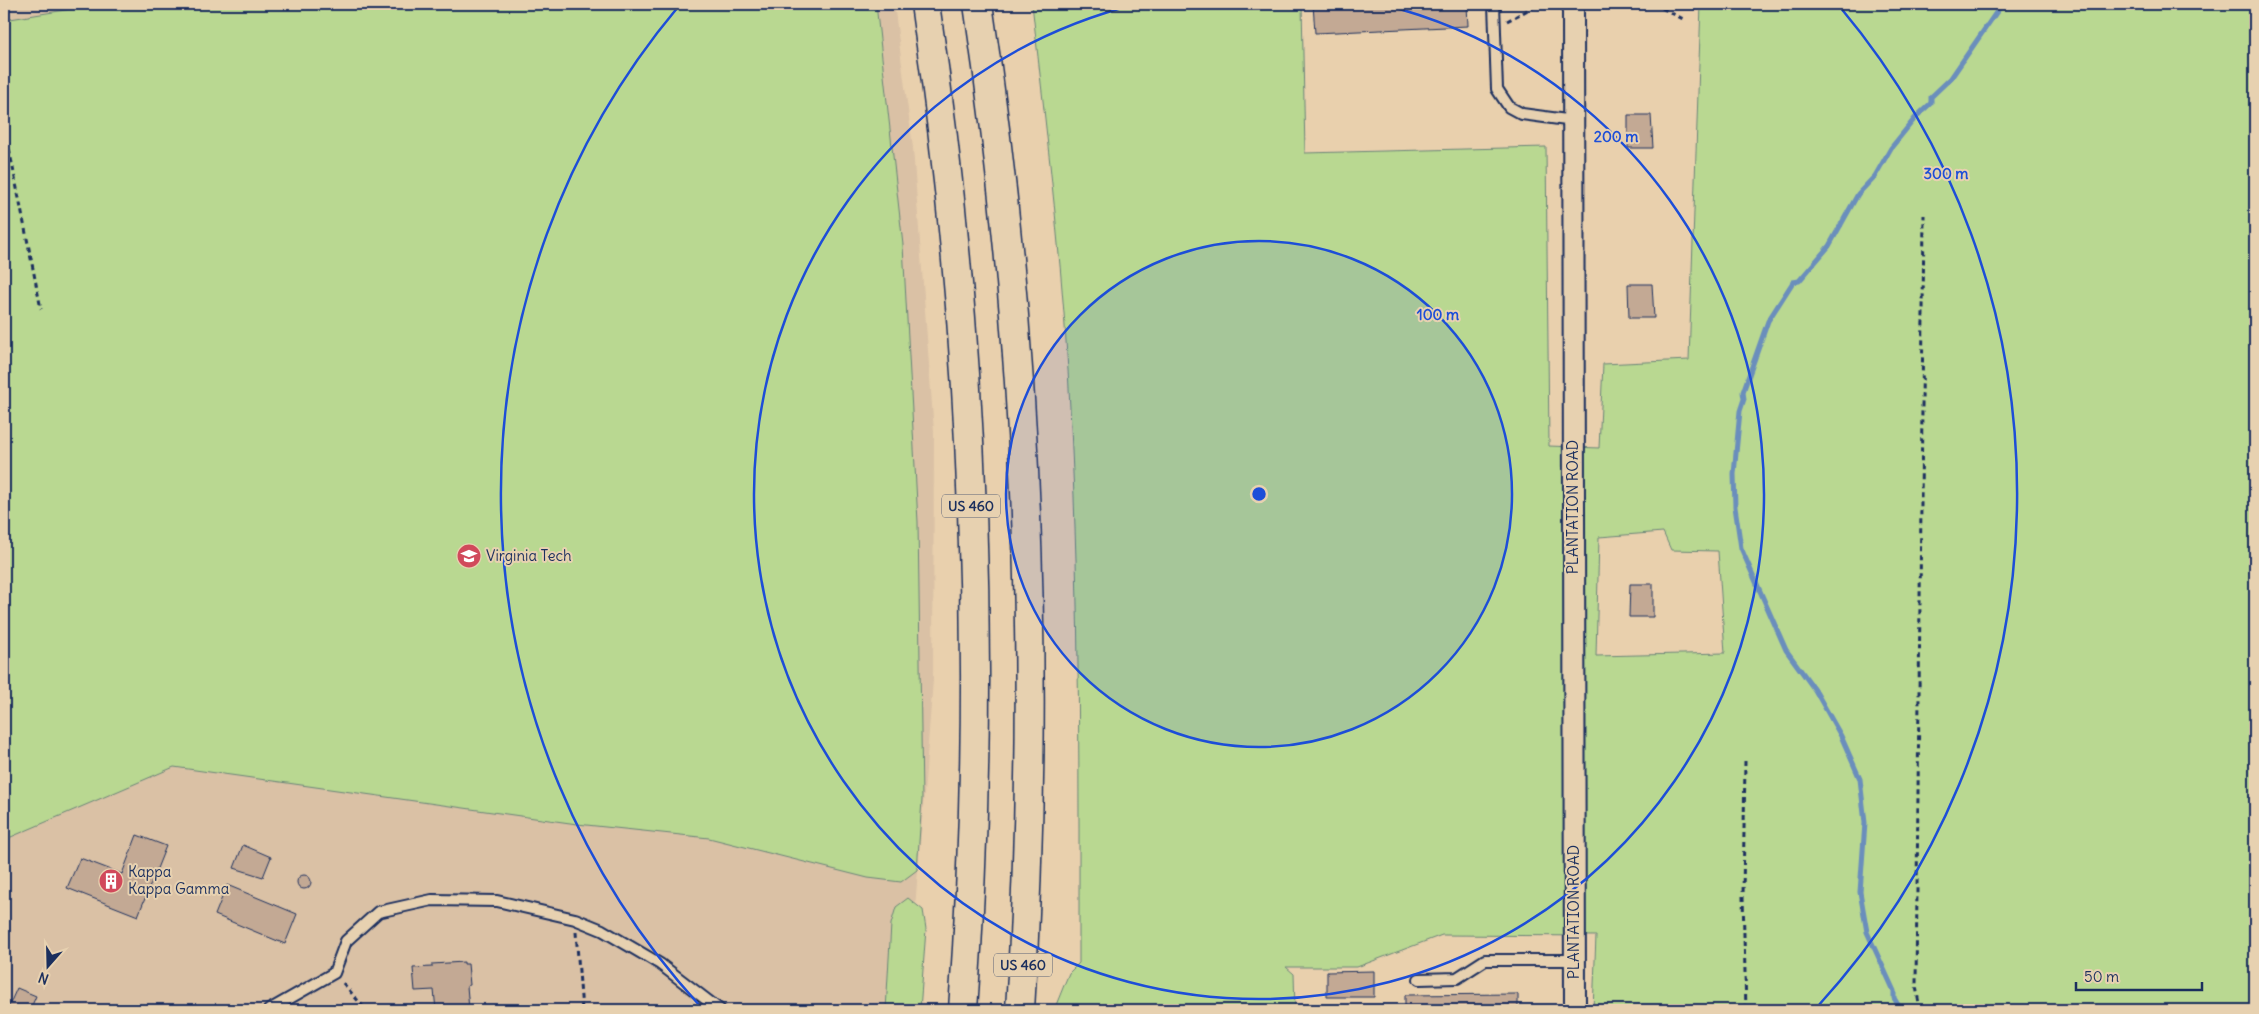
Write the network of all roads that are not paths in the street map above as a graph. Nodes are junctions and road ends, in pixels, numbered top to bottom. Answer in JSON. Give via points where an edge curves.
{"nodes":[{"id":1,"x":925,"y":4,"type":"edge"},
{"id":2,"x":978,"y":4,"type":"edge"},
{"id":3,"x":1494,"y":4,"type":"edge"},
{"id":4,"x":1573,"y":4,"type":"edge"},
{"id":5,"x":1574,"y":121,"type":"junction"},
{"id":6,"x":1575,"y":960,"type":"junction"},
{"id":7,"x":1419,"y":978,"type":"dead end"},
{"id":8,"x":269,"y":1010,"type":"edge"},
{"id":9,"x":720,"y":1010,"type":"edge"},
{"id":10,"x":962,"y":1010,"type":"edge"},
{"id":11,"x":1020,"y":1010,"type":"edge"},
{"id":12,"x":1575,"y":1010,"type":"edge"}],
"edges":[{"from":1,"to":10,"type":"highway","number":"US 460","via":[[954,242],[971,493],[973,783]]},
{"from":2,"to":11,"type":"highway","number":"US 460","via":[[1009,252],[1027,526],[1029,792]]},
{"from":3,"to":5,"type":"lane","via":[[1497,89],[1510,106],[1522,114]]},
{"from":4,"to":5,"type":"street","name":"PLANTATION ROAD"},
{"from":5,"to":6,"type":"street","name":"PLANTATION ROAD"},
{"from":6,"to":7,"type":"lane","via":[[1485,960],[1458,978]]},
{"from":6,"to":12,"type":"street","name":"PLANTATION ROAD"},
{"from":8,"to":9,"type":"lane","via":[[334,973],[346,941],[378,912],[432,900],[497,901],[575,919],[602,930],[660,964]]}]}
